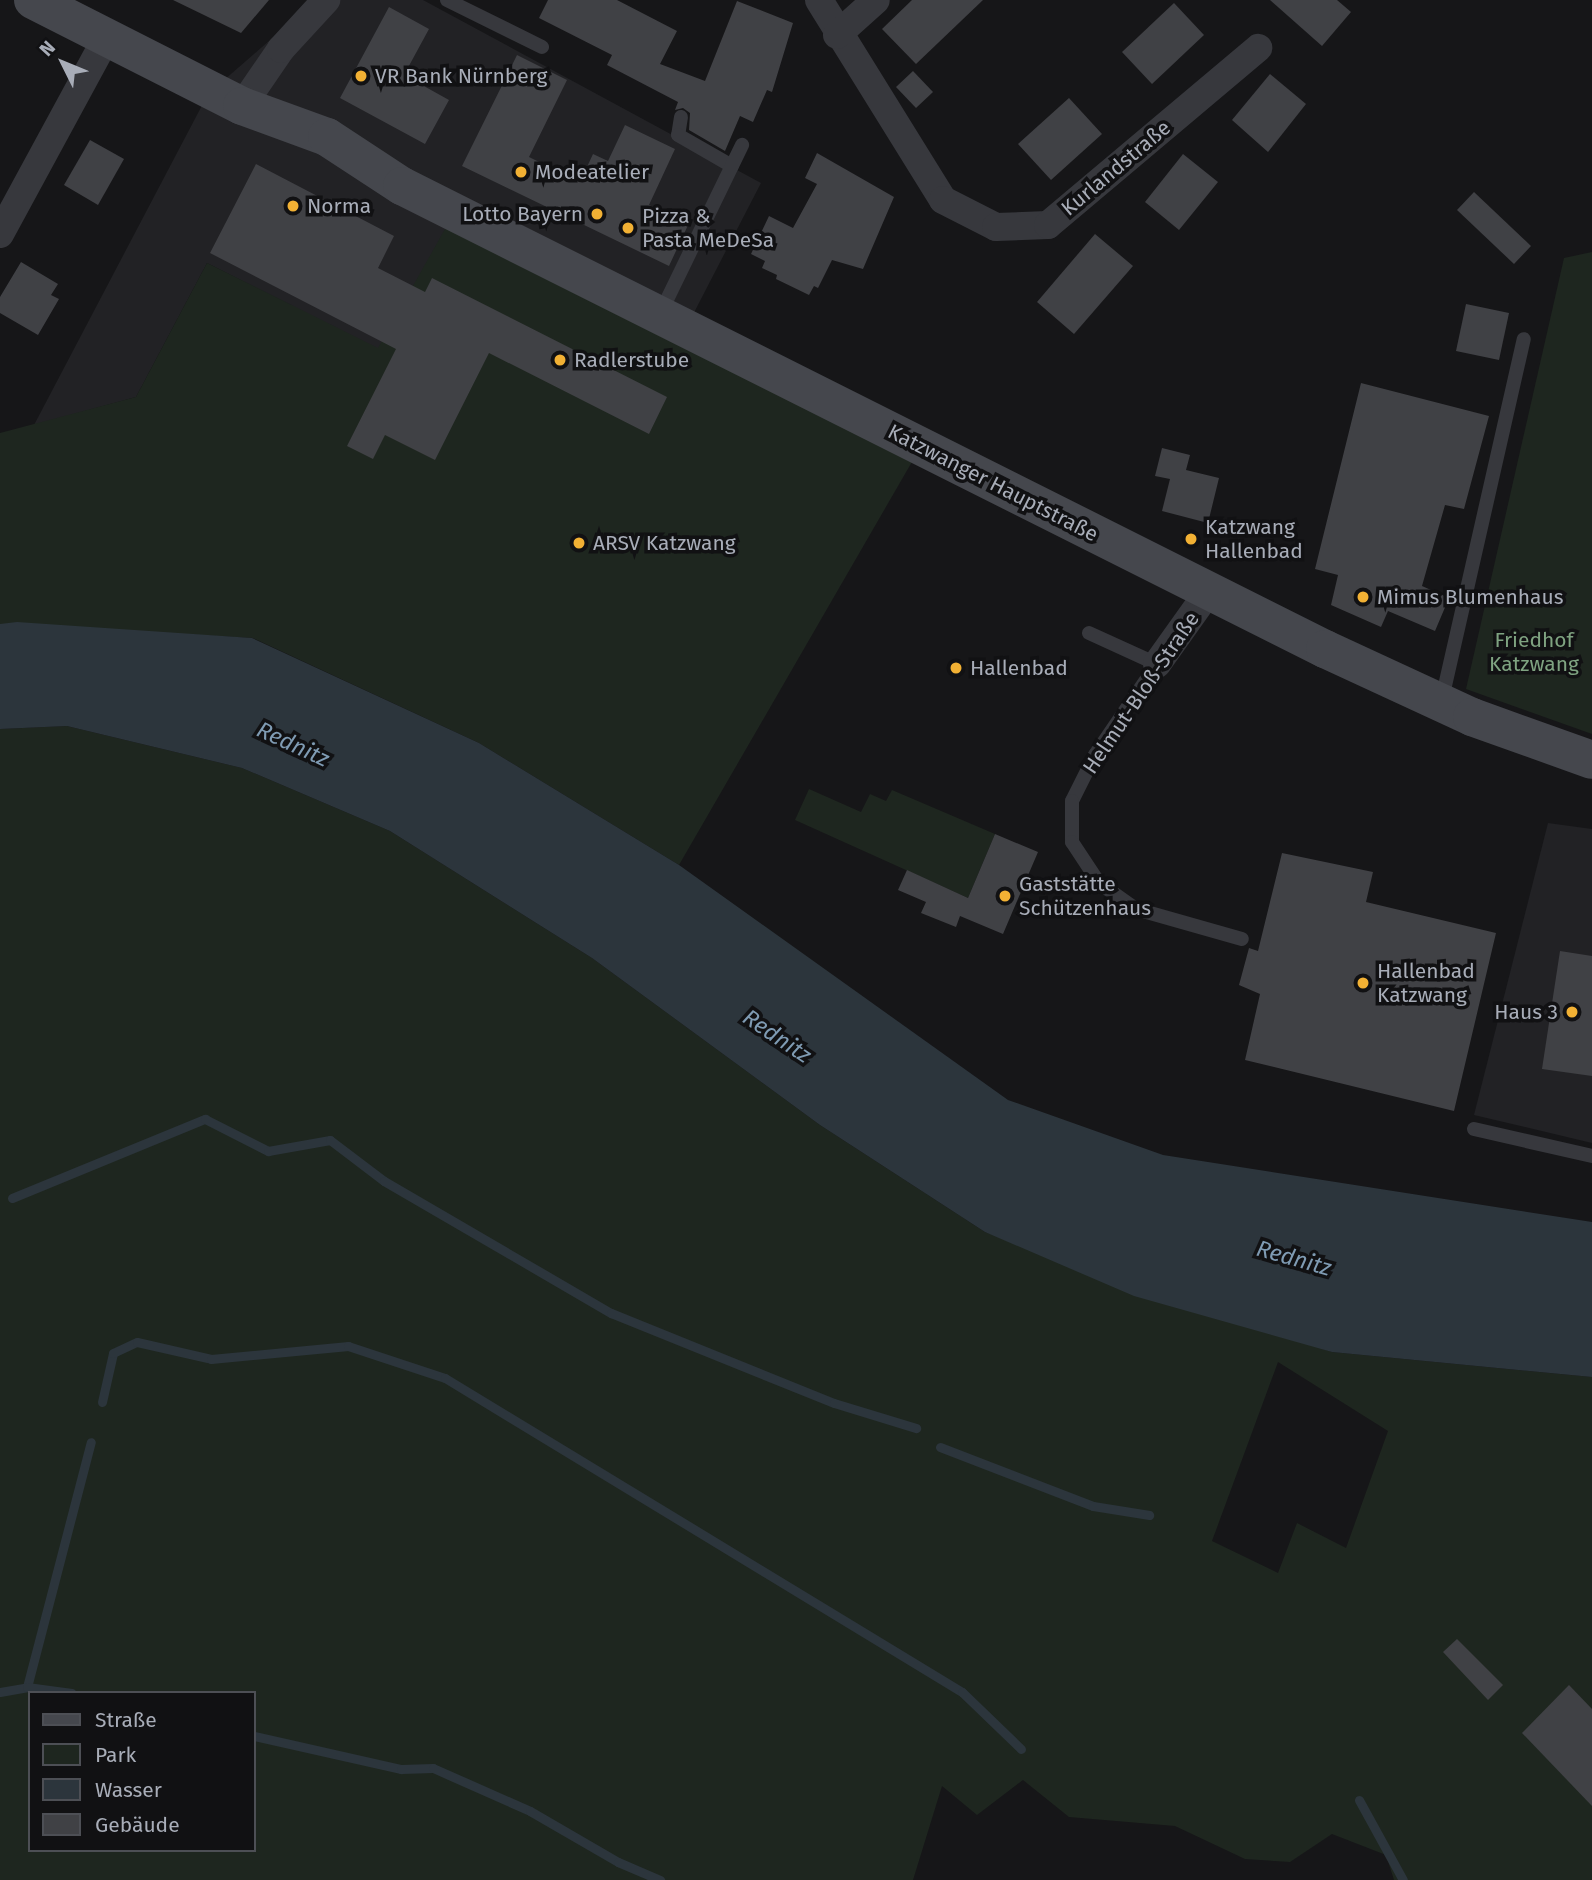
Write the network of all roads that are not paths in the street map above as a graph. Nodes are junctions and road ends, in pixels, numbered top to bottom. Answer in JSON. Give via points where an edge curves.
{"nodes":[{"id":1,"x":33,"y":0,"type":"edge"},
{"id":2,"x":326,"y":0,"type":"edge"},
{"id":3,"x":447,"y":0,"type":"edge"},
{"id":4,"x":819,"y":0,"type":"edge"},
{"id":5,"x":876,"y":0,"type":"edge"},
{"id":6,"x":837,"y":35,"type":"junction"},
{"id":7,"x":107,"y":37,"type":"junction"},
{"id":8,"x":542,"y":47,"type":"dead end"},
{"id":9,"x":1258,"y":48,"type":"dead end"},
{"id":10,"x":243,"y":106,"type":"junction"},
{"id":11,"x":681,"y":117,"type":"dead end"},
{"id":12,"x":742,"y":145,"type":"dead end"},
{"id":13,"x":732,"y":166,"type":"junction"},
{"id":14,"x":0,"y":234,"type":"edge"},
{"id":15,"x":659,"y":315,"type":"junction"},
{"id":16,"x":1524,"y":339,"type":"dead end"},
{"id":17,"x":1209,"y":591,"type":"junction"},
{"id":18,"x":1089,"y":633,"type":"dead end"},
{"id":19,"x":1157,"y":664,"type":"junction"},
{"id":20,"x":1441,"y":704,"type":"junction"},
{"id":21,"x":1592,"y":760,"type":"edge"},
{"id":22,"x":1242,"y":939,"type":"dead end"},
{"id":23,"x":1474,"y":1129,"type":"dead end"},
{"id":24,"x":1592,"y":1156,"type":"edge"}],
"edges":[{"from":1,"to":7,"type":"main road","name":"Katzwanger Hauptstraße"},
{"from":2,"to":10,"type":"street","via":[[281,49]]},
{"from":3,"to":8,"type":"lane"},
{"from":4,"to":6,"type":"street","name":"Kurlandstraße"},
{"from":5,"to":6,"type":"street"},
{"from":6,"to":9,"type":"street","name":"Kurlandstraße","via":[[943,200],[996,227],[1048,225]]},
{"from":7,"to":10,"type":"main road","name":"Katzwanger Hauptstraße"},
{"from":7,"to":14,"type":"street"},
{"from":10,"to":15,"type":"main road","name":"Katzwanger Hauptstraße","via":[[286,144],[315,159],[355,176],[402,186]]},
{"from":11,"to":13,"type":"lane","via":[[678,135]]},
{"from":12,"to":13,"type":"lane"},
{"from":13,"to":15,"type":"lane"},
{"from":15,"to":17,"type":"main road","name":"Katzwanger Hauptstraße"},
{"from":16,"to":20,"type":"lane"},
{"from":17,"to":19,"type":"street","name":"Helmut-Bloß-Straße"},
{"from":17,"to":20,"type":"main road","name":"Katzwanger Hauptstraße"},
{"from":18,"to":19,"type":"lane"},
{"from":19,"to":22,"type":"lane","name":"Helmut-Bloß-Straße","via":[[1095,755],[1072,801],[1072,842],[1099,883],[1136,909]]},
{"from":20,"to":21,"type":"main road","name":"Katzwanger Hauptstraße"},
{"from":23,"to":24,"type":"lane"}]}
